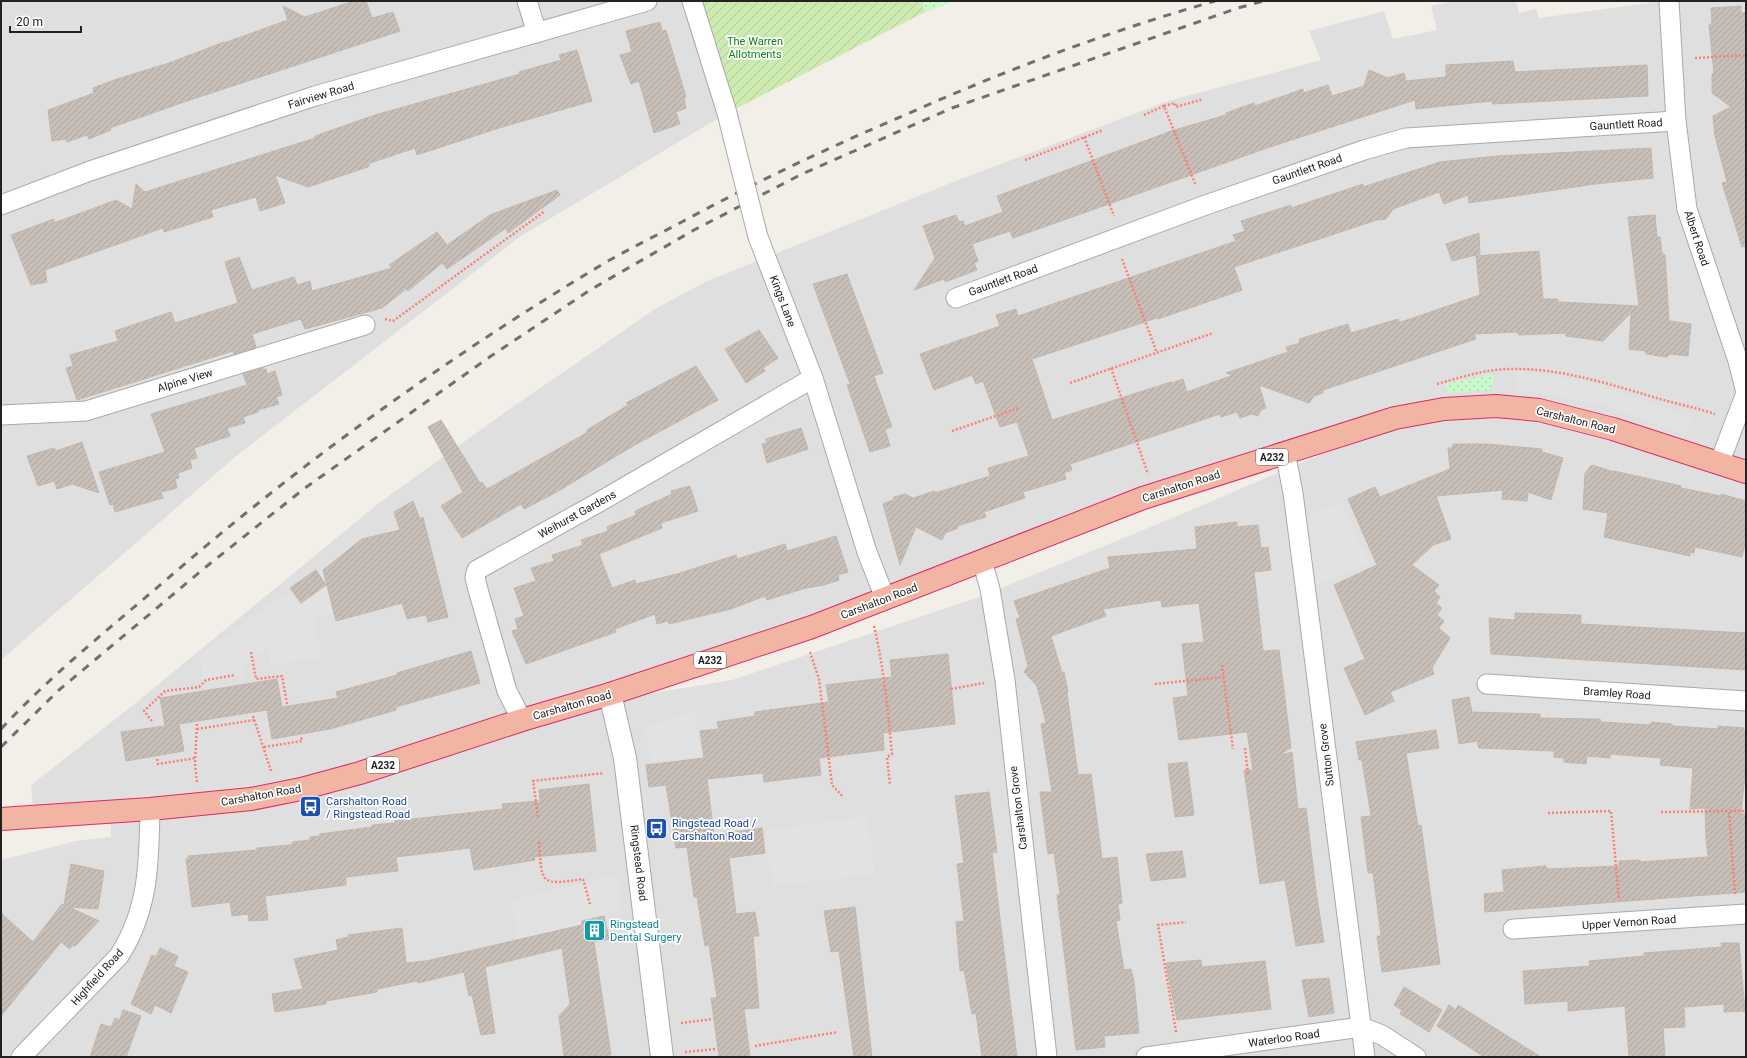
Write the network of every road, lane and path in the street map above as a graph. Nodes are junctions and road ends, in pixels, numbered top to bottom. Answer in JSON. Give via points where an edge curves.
{"nodes":[{"id":1,"x":527,"y":1,"type":"edge"},
{"id":2,"x":647,"y":1,"type":"edge"},
{"id":3,"x":692,"y":1,"type":"edge"},
{"id":4,"x":1669,"y":1,"type":"edge"},
{"id":5,"x":538,"y":33,"type":"junction"},
{"id":6,"x":1746,"y":55,"type":"edge"},
{"id":7,"x":1673,"y":59,"type":"junction"},
{"id":8,"x":1203,"y":99,"type":"dead end"},
{"id":9,"x":1164,"y":106,"type":"junction"},
{"id":10,"x":1144,"y":114,"type":"dead end"},
{"id":11,"x":1676,"y":121,"type":"junction"},
{"id":12,"x":1102,"y":130,"type":"dead end"},
{"id":13,"x":1084,"y":137,"type":"junction"},
{"id":14,"x":1025,"y":160,"type":"dead end"},
{"id":15,"x":1,"y":205,"type":"edge"},
{"id":16,"x":1203,"y":206,"type":"junction"},
{"id":17,"x":545,"y":211,"type":"dead end"},
{"id":18,"x":1118,"y":238,"type":"junction"},
{"id":19,"x":956,"y":298,"type":"dead end"},
{"id":20,"x":365,"y":325,"type":"joint"},
{"id":21,"x":1213,"y":333,"type":"dead end"},
{"id":22,"x":1157,"y":354,"type":"junction"},
{"id":23,"x":1742,"y":360,"type":"edge"},
{"id":24,"x":1111,"y":368,"type":"junction"},
{"id":25,"x":813,"y":378,"type":"junction"},
{"id":26,"x":1070,"y":383,"type":"dead end"},
{"id":27,"x":1437,"y":384,"type":"dead end"},
{"id":28,"x":1018,"y":408,"type":"dead end"},
{"id":29,"x":1,"y":415,"type":"edge"},
{"id":30,"x":1736,"y":421,"type":"junction"},
{"id":31,"x":952,"y":432,"type":"dead end"},
{"id":32,"x":1284,"y":452,"type":"junction"},
{"id":33,"x":1719,"y":464,"type":"junction"},
{"id":34,"x":1746,"y":472,"type":"edge"},
{"id":35,"x":1155,"y":494,"type":"junction"},
{"id":36,"x":982,"y":560,"type":"junction"},
{"id":37,"x":885,"y":598,"type":"junction"},
{"id":38,"x":873,"y":622,"type":"dead end"},
{"id":39,"x":809,"y":648,"type":"dead end"},
{"id":40,"x":251,"y":652,"type":"dead end"},
{"id":41,"x":1222,"y":665,"type":"dead end"},
{"id":42,"x":235,"y":675,"type":"dead end"},
{"id":43,"x":1224,"y":677,"type":"junction"},
{"id":44,"x":1004,"y":680,"type":"junction"},
{"id":45,"x":1155,"y":684,"type":"dead end"},
{"id":46,"x":1487,"y":684,"type":"dead end"},
{"id":47,"x":950,"y":689,"type":"dead end"},
{"id":48,"x":610,"y":694,"type":"junction"},
{"id":49,"x":1746,"y":701,"type":"edge"},
{"id":50,"x":287,"y":704,"type":"dead end"},
{"id":51,"x":253,"y":716,"type":"dead end"},
{"id":52,"x":255,"y":720,"type":"junction"},
{"id":53,"x":522,"y":720,"type":"junction"},
{"id":54,"x":152,"y":721,"type":"dead end"},
{"id":55,"x":197,"y":724,"type":"dead end"},
{"id":56,"x":197,"y":729,"type":"junction"},
{"id":57,"x":301,"y":737,"type":"dead end"},
{"id":58,"x":264,"y":747,"type":"junction"},
{"id":59,"x":1245,"y":748,"type":"dead end"},
{"id":60,"x":1233,"y":749,"type":"dead end"},
{"id":61,"x":196,"y":758,"type":"junction"},
{"id":62,"x":157,"y":759,"type":"dead end"},
{"id":63,"x":627,"y":770,"type":"junction"},
{"id":64,"x":1248,"y":774,"type":"dead end"},
{"id":65,"x":890,"y":785,"type":"dead end"},
{"id":66,"x":275,"y":794,"type":"junction"},
{"id":67,"x":842,"y":797,"type":"dead end"},
{"id":68,"x":201,"y":804,"type":"junction"},
{"id":69,"x":150,"y":809,"type":"junction"},
{"id":70,"x":1746,"y":811,"type":"edge"},
{"id":71,"x":1661,"y":812,"type":"dead end"},
{"id":72,"x":1729,"y":812,"type":"junction"},
{"id":73,"x":1548,"y":813,"type":"dead end"},
{"id":74,"x":538,"y":817,"type":"dead end"},
{"id":75,"x":1,"y":819,"type":"edge"},
{"id":76,"x":539,"y":842,"type":"dead end"},
{"id":77,"x":590,"y":904,"type":"dead end"},
{"id":78,"x":1741,"y":914,"type":"edge"},
{"id":79,"x":1186,"y":922,"type":"dead end"},
{"id":80,"x":1622,"y":923,"type":"junction"},
{"id":81,"x":1513,"y":929,"type":"dead end"},
{"id":82,"x":712,"y":1019,"type":"dead end"},
{"id":83,"x":657,"y":1025,"type":"junction"},
{"id":84,"x":1361,"y":1027,"type":"junction"},
{"id":85,"x":838,"y":1032,"type":"dead end"},
{"id":86,"x":755,"y":1046,"type":"dead end"},
{"id":87,"x":716,"y":1049,"type":"dead end"},
{"id":88,"x":1180,"y":1052,"type":"junction"},
{"id":89,"x":661,"y":1056,"type":"edge"},
{"id":90,"x":21,"y":1057,"type":"edge"},
{"id":91,"x":1047,"y":1057,"type":"edge"},
{"id":92,"x":1146,"y":1057,"type":"edge"},
{"id":93,"x":1365,"y":1057,"type":"edge"},
{"id":94,"x":1416,"y":1057,"type":"edge"}],
"edges":[{"from":1,"to":5,"type":"street"},
{"from":2,"to":5,"type":"street","name":"Fairview Road"},
{"from":3,"to":25,"type":"street","name":"Kings Lane","bridge":true,"via":[[727,113],[758,237]]},
{"from":4,"to":7,"type":"street","name":"Albert Road"},
{"from":5,"to":15,"type":"street","name":"Fairview Road","via":[[315,96],[90,171]]},
{"from":6,"to":7,"type":"path"},
{"from":7,"to":11,"type":"street","name":"Albert Road"},
{"from":8,"to":9,"type":"path","via":[[1176,106],[1175,103]]},
{"from":9,"to":10,"type":"path"},
{"from":9,"to":16,"type":"path"},
{"from":11,"to":16,"type":"street","name":"Gauntlett Road","via":[[1406,138]]},
{"from":11,"to":23,"type":"street","name":"Albert Road","via":[[1687,209]]},
{"from":12,"to":13,"type":"path"},
{"from":13,"to":14,"type":"path"},
{"from":13,"to":18,"type":"path"},
{"from":16,"to":18,"type":"street","name":"Gauntlett Road"},
{"from":17,"to":20,"type":"path","via":[[393,321],[373,316],[363,320]]},
{"from":18,"to":19,"type":"street","name":"Gauntlett Road"},
{"from":18,"to":22,"type":"path"},
{"from":20,"to":29,"type":"street","name":"Alpine View","via":[[86,411]]},
{"from":21,"to":22,"type":"path"},
{"from":22,"to":24,"type":"path"},
{"from":23,"to":30,"type":"street","name":"Albert Road","via":[[1746,393]]},
{"from":24,"to":26,"type":"path"},
{"from":24,"to":35,"type":"path"},
{"from":25,"to":37,"type":"street","name":"Kings Lane","via":[[867,552]]},
{"from":25,"to":53,"type":"street","name":"Weihurst Gardens","via":[[477,570],[477,586],[507,691]]},
{"from":27,"to":30,"type":"path","via":[[1473,373],[1535,369],[1577,376]]},
{"from":28,"to":31,"type":"path"},
{"from":30,"to":33,"type":"street","name":"Albert Road"},
{"from":32,"to":33,"type":"highway","name":"Carshalton Road","number":"A232","via":[[1395,418],[1444,409],[1496,406],[1539,410],[1573,418]]},
{"from":32,"to":35,"type":"highway","name":"Carshalton Road","number":"A232"},
{"from":32,"to":84,"type":"street","name":"Sutton Grove","via":[[1293,493]]},
{"from":33,"to":34,"type":"highway","name":"Carshalton Road","number":"A232"},
{"from":35,"to":36,"type":"highway","name":"Carshalton Road","number":"A232"},
{"from":36,"to":37,"type":"highway","name":"Carshalton Road","number":"A232"},
{"from":36,"to":44,"type":"street","name":"Carshalton Grove","via":[[990,589]]},
{"from":37,"to":48,"type":"highway","name":"Carshalton Road","number":"A232","via":[[812,627]]},
{"from":38,"to":65,"type":"path","via":[[887,700],[892,754],[887,757]]},
{"from":39,"to":67,"type":"path","via":[[819,679],[832,785]]},
{"from":40,"to":50,"type":"path","via":[[256,679],[282,676]]},
{"from":41,"to":43,"type":"path"},
{"from":42,"to":54,"type":"path","via":[[206,680],[199,686],[165,691],[144,711]]},
{"from":43,"to":45,"type":"path"},
{"from":43,"to":60,"type":"path"},
{"from":44,"to":47,"type":"path"},
{"from":44,"to":91,"type":"street","name":"Carshalton Grove"},
{"from":46,"to":49,"type":"street","name":"Bramley Road"},
{"from":48,"to":53,"type":"highway","name":"Carshalton Road","number":"A232"},
{"from":48,"to":63,"type":"street","name":"Ringstead Road"},
{"from":51,"to":52,"type":"path"},
{"from":52,"to":56,"type":"path"},
{"from":52,"to":58,"type":"path"},
{"from":53,"to":66,"type":"highway","name":"Carshalton Road","number":"A232","via":[[360,773]]},
{"from":55,"to":56,"type":"path"},
{"from":56,"to":61,"type":"path"},
{"from":57,"to":58,"type":"path","via":[[302,741]]},
{"from":58,"to":66,"type":"path"},
{"from":59,"to":64,"type":"path"},
{"from":61,"to":62,"type":"path","via":[[158,764]]},
{"from":61,"to":68,"type":"path"},
{"from":63,"to":74,"type":"path","via":[[533,781]]},
{"from":63,"to":83,"type":"street","name":"Ringstead Road"},
{"from":66,"to":68,"type":"highway","name":"Carshalton Road","number":"A232"},
{"from":68,"to":69,"type":"highway","name":"Carshalton Road","number":"A232"},
{"from":69,"to":75,"type":"highway","name":"Carshalton Road","number":"A232"},
{"from":69,"to":90,"type":"street","name":"Highfield Road","via":[[147,878],[138,920],[130,939],[118,956]]},
{"from":70,"to":72,"type":"path"},
{"from":71,"to":72,"type":"path"},
{"from":72,"to":78,"type":"path"},
{"from":73,"to":80,"type":"path","via":[[1611,811]]},
{"from":76,"to":77,"type":"path","via":[[541,873],[544,879],[551,882],[583,879]]},
{"from":78,"to":80,"type":"street","name":"Upper Vernon Road"},
{"from":79,"to":88,"type":"path","via":[[1158,925]]},
{"from":80,"to":81,"type":"street","name":"Upper Vernon Road"},
{"from":82,"to":83,"type":"path"},
{"from":83,"to":89,"type":"street","name":"Ringstead Road"},
{"from":84,"to":88,"type":"street","name":"Waterloo Road"},
{"from":84,"to":93,"type":"street","name":"Sutton Grove"},
{"from":84,"to":94,"type":"street","name":"Waterloo Road","via":[[1382,1035]]},
{"from":85,"to":86,"type":"path"},
{"from":87,"to":89,"type":"path"},
{"from":88,"to":92,"type":"street","name":"Waterloo Road"}]}
